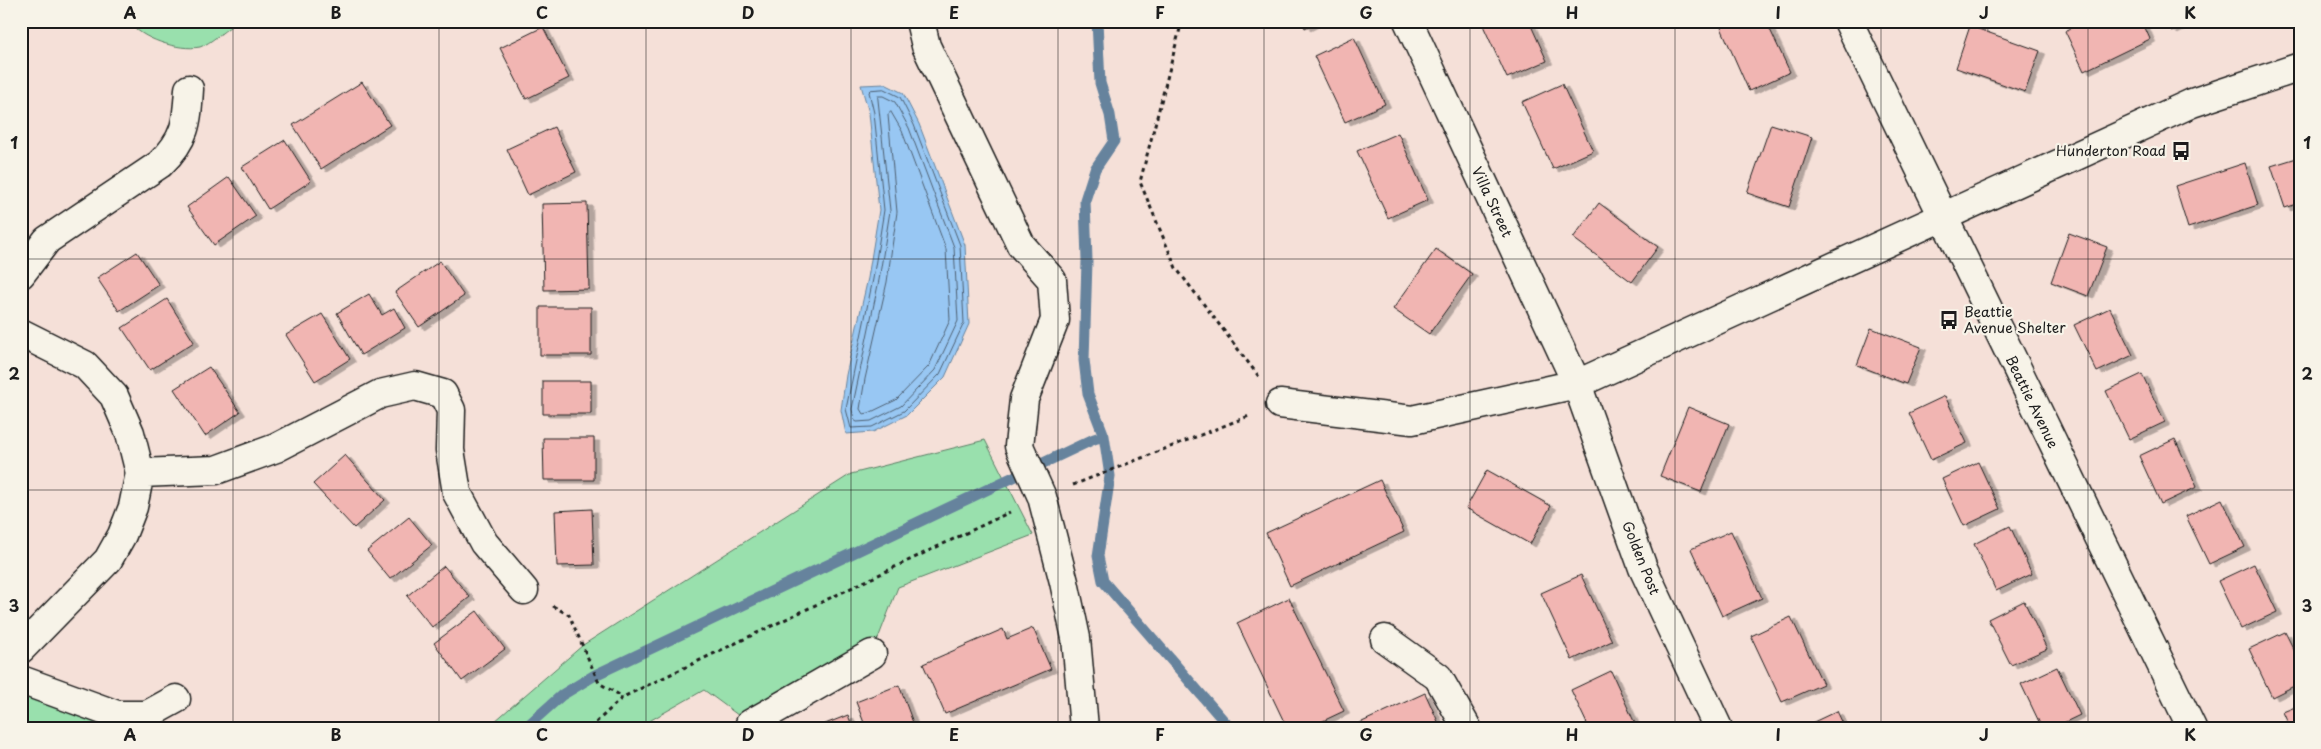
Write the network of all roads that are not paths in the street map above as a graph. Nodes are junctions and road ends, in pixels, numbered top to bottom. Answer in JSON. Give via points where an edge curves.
{"nodes":[{"id":1,"x":920,"y":21,"type":"edge"},
{"id":2,"x":1408,"y":21,"type":"edge"},
{"id":3,"x":1848,"y":21,"type":"edge"},
{"id":4,"x":2300,"y":67,"type":"edge"},
{"id":5,"x":189,"y":89,"type":"dead end"},
{"id":6,"x":1942,"y":217,"type":"junction"},
{"id":7,"x":21,"y":274,"type":"edge"},
{"id":8,"x":21,"y":333,"type":"edge"},
{"id":9,"x":1577,"y":384,"type":"junction"},
{"id":10,"x":1280,"y":404,"type":"road end"},
{"id":11,"x":140,"y":472,"type":"junction"},
{"id":12,"x":524,"y":590,"type":"road end"},
{"id":13,"x":1385,"y":640,"type":"dead end"},
{"id":14,"x":21,"y":649,"type":"edge"},
{"id":15,"x":872,"y":654,"type":"dead end"},
{"id":16,"x":21,"y":680,"type":"edge"},
{"id":17,"x":176,"y":699,"type":"dead end"},
{"id":18,"x":750,"y":728,"type":"edge"},
{"id":19,"x":1084,"y":728,"type":"edge"},
{"id":20,"x":1467,"y":728,"type":"edge"},
{"id":21,"x":1718,"y":728,"type":"edge"},
{"id":22,"x":2192,"y":728,"type":"edge"}],
"edges":[{"from":1,"to":19,"type":"street","via":[[926,46],[1021,245],[1052,280],[1055,320],[1024,399],[1019,446],[1041,495],[1064,582],[1076,638]]},
{"from":2,"to":9,"type":"street","name":"Villa Street"},
{"from":3,"to":6,"type":"street","name":"Beattie Avenue"},
{"from":4,"to":6,"type":"street","via":[[2192,103]]},
{"from":5,"to":7,"type":"street","via":[[187,123],[175,150],[160,164],[47,240]]},
{"from":6,"to":9,"type":"street"},
{"from":6,"to":22,"type":"street","name":"Beattie Avenue"},
{"from":8,"to":11,"type":"street","via":[[85,365],[114,396],[130,433]]},
{"from":9,"to":10,"type":"street","via":[[1412,420]]},
{"from":9,"to":21,"type":"street","name":"Golden Post","via":[[1643,568]]},
{"from":11,"to":12,"type":"street","via":[[216,470],[276,448],[380,394],[415,386],[443,394],[451,410],[450,450],[457,494],[484,543]]},
{"from":11,"to":14,"type":"street","via":[[133,508],[108,560]]},
{"from":13,"to":20,"type":"street","via":[[1438,677]]},
{"from":15,"to":18,"type":"street","via":[[750,724]]},
{"from":16,"to":17,"type":"street","via":[[117,715],[147,715]]}]}
